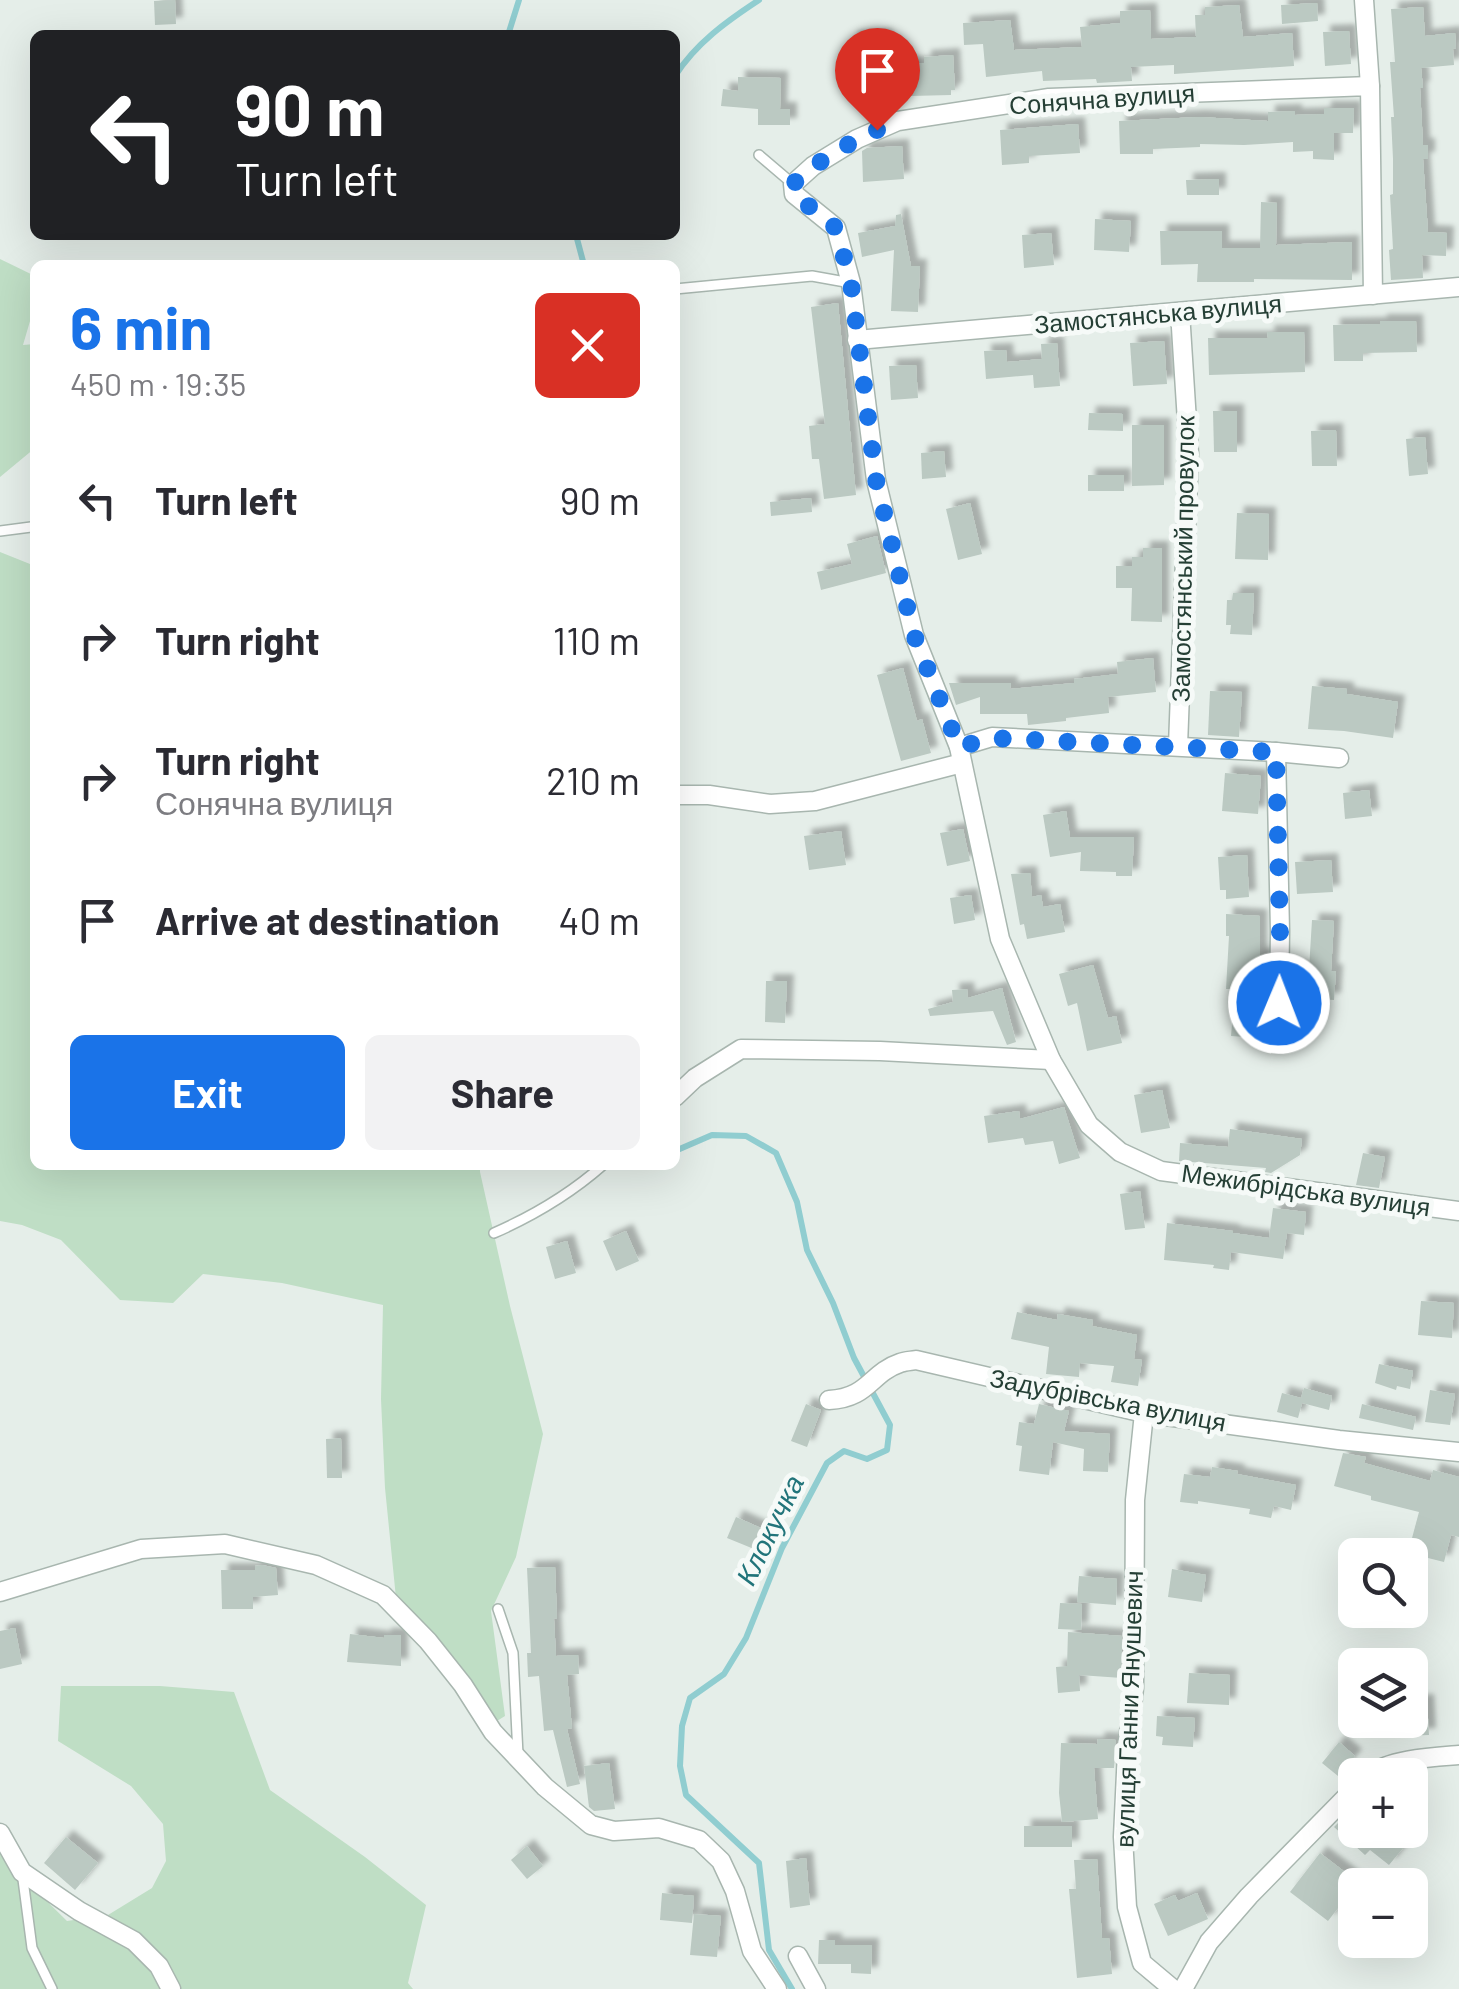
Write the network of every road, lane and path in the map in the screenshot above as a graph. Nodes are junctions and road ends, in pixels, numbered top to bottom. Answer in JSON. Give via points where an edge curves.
{"nodes":[{"id":1,"x":1364,"y":0,"type":"edge"},
{"id":2,"x":1370,"y":86,"type":"junction"},
{"id":3,"x":758,"y":155,"type":"dead end"},
{"id":4,"x":793,"y":184,"type":"junction"},
{"id":5,"x":851,"y":283,"type":"junction"},
{"id":6,"x":1459,"y":287,"type":"edge"},
{"id":7,"x":680,"y":289,"type":"edge"},
{"id":8,"x":1374,"y":294,"type":"junction"},
{"id":9,"x":1180,"y":312,"type":"junction"},
{"id":10,"x":857,"y":340,"type":"junction"},
{"id":11,"x":30,"y":527,"type":"edge"},
{"id":12,"x":0,"y":531,"type":"edge"},
{"id":13,"x":1178,"y":746,"type":"junction"},
{"id":14,"x":1276,"y":752,"type":"junction"},
{"id":15,"x":961,"y":755,"type":"junction"},
{"id":16,"x":1339,"y":758,"type":"dead end"},
{"id":17,"x":680,"y":796,"type":"edge"},
{"id":18,"x":1279,"y":1003,"type":"dead end"},
{"id":19,"x":1051,"y":1060,"type":"junction"},
{"id":20,"x":680,"y":1092,"type":"edge"},
{"id":21,"x":597,"y":1170,"type":"edge"},
{"id":22,"x":1459,"y":1211,"type":"edge"},
{"id":23,"x":494,"y":1232,"type":"dead end"},
{"id":24,"x":829,"y":1400,"type":"dead end"},
{"id":25,"x":1144,"y":1413,"type":"junction"},
{"id":26,"x":1459,"y":1452,"type":"edge"},
{"id":27,"x":0,"y":1592,"type":"edge"},
{"id":28,"x":498,"y":1609,"type":"dead end"},
{"id":29,"x":1459,"y":1755,"type":"edge"},
{"id":30,"x":518,"y":1758,"type":"junction"},
{"id":31,"x":1428,"y":1759,"type":"edge"},
{"id":32,"x":1338,"y":1805,"type":"edge"},
{"id":33,"x":0,"y":1832,"type":"edge"},
{"id":34,"x":22,"y":1872,"type":"junction"},
{"id":35,"x":798,"y":1956,"type":"dead end"},
{"id":36,"x":52,"y":1989,"type":"edge"},
{"id":37,"x":172,"y":1989,"type":"edge"},
{"id":38,"x":776,"y":1989,"type":"edge"},
{"id":39,"x":816,"y":1989,"type":"edge"},
{"id":40,"x":1173,"y":1989,"type":"edge"},
{"id":41,"x":1183,"y":1989,"type":"edge"}],
"edges":[{"from":1,"to":2,"type":"street"},
{"from":2,"to":4,"type":"street","name":"Сонячна вулиця","via":[[1049,98],[898,121],[856,139]]},
{"from":2,"to":8,"type":"street"},
{"from":3,"to":4,"type":"lane"},
{"from":4,"to":5,"type":"street","name":"Межибрідська вулиця","via":[[794,194],[836,228]]},
{"from":5,"to":7,"type":"lane","via":[[812,276]]},
{"from":5,"to":10,"type":"street","name":"Межибрідська вулиця"},
{"from":6,"to":8,"type":"street","name":"Замостянська вулиця"},
{"from":8,"to":9,"type":"street","name":"Замостянська вулиця"},
{"from":9,"to":10,"type":"street","name":"Замостянська вулиця"},
{"from":9,"to":13,"type":"street","name":"Замостянський провулок","via":[[1190,453]]},
{"from":10,"to":15,"type":"street","name":"Межибрідська вулиця","via":[[876,480],[914,635]]},
{"from":11,"to":12,"type":"lane"},
{"from":13,"to":14,"type":"street"},
{"from":13,"to":15,"type":"street","via":[[992,738]]},
{"from":14,"to":16,"type":"street"},
{"from":14,"to":18,"type":"street"},
{"from":15,"to":17,"type":"street","via":[[815,801]]},
{"from":15,"to":19,"type":"street","name":"Межибрідська вулиця","via":[[1000,939]]},
{"from":19,"to":20,"type":"street","via":[[741,1049]]},
{"from":19,"to":22,"type":"street","name":"Межибрідська вулиця","via":[[1089,1125],[1120,1152],[1162,1171]]},
{"from":21,"to":23,"type":"lane","via":[[557,1202]]},
{"from":24,"to":25,"type":"street","name":"Задубрівська вулиця","via":[[845,1399],[897,1364],[916,1360]]},
{"from":25,"to":26,"type":"street","name":"Задубрівська вулиця"},
{"from":25,"to":40,"type":"street","name":"вулиця Ганни Янушевич","via":[[1123,1838],[1127,1908],[1142,1962]]},
{"from":27,"to":30,"type":"street","via":[[141,1549],[226,1544],[316,1565],[383,1595],[428,1640]]},
{"from":28,"to":30,"type":"lane","via":[[513,1654]]},
{"from":29,"to":31,"type":"street"},
{"from":30,"to":38,"type":"street","via":[[591,1825],[659,1828],[699,1840],[722,1861],[752,1951]]},
{"from":32,"to":41,"type":"street","via":[[1208,1942]]},
{"from":33,"to":34,"type":"street"},
{"from":34,"to":36,"type":"lane","via":[[32,1948]]},
{"from":34,"to":37,"type":"street","via":[[134,1941]]},
{"from":35,"to":39,"type":"street"}]}
